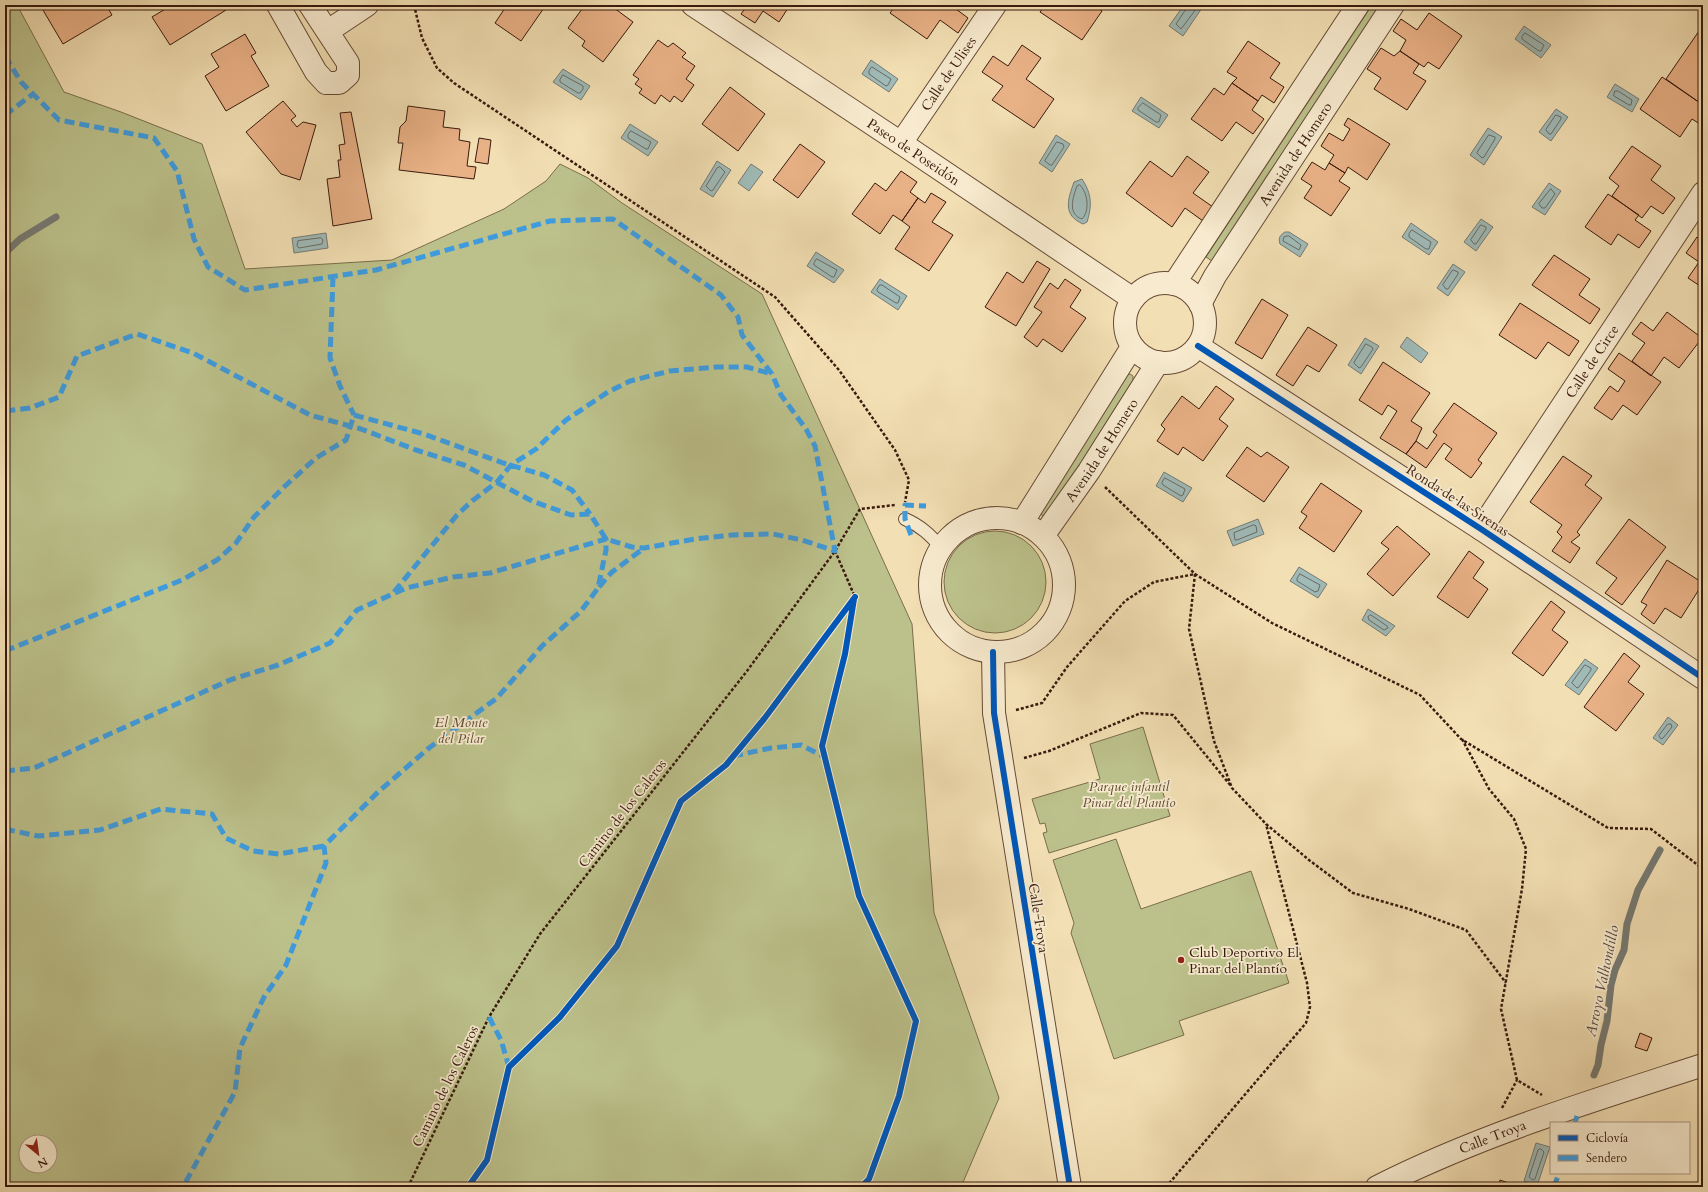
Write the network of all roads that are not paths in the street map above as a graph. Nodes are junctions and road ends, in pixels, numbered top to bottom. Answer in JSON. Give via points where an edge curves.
{"nodes":[{"id":1,"x":278,"y":5,"type":"edge"},
{"id":2,"x":310,"y":5,"type":"edge"},
{"id":3,"x":367,"y":5,"type":"edge"},
{"id":4,"x":693,"y":5,"type":"edge"},
{"id":5,"x":995,"y":5,"type":"edge"},
{"id":6,"x":1358,"y":5,"type":"edge"},
{"id":7,"x":1393,"y":5,"type":"edge"},
{"id":8,"x":328,"y":32,"type":"junction"},
{"id":9,"x":902,"y":143,"type":"junction"},
{"id":10,"x":1703,"y":193,"type":"edge"},
{"id":11,"x":1174,"y":284,"type":"junction"},
{"id":12,"x":1133,"y":299,"type":"junction"},
{"id":13,"x":1200,"y":304,"type":"junction"},
{"id":14,"x":1198,"y":346,"type":"junction"},
{"id":15,"x":1132,"y":347,"type":"junction"},
{"id":16,"x":1158,"y":362,"type":"junction"},
{"id":17,"x":905,"y":519,"type":"dead end"},
{"id":18,"x":1022,"y":523,"type":"junction"},
{"id":19,"x":1481,"y":529,"type":"junction"},
{"id":20,"x":1043,"y":536,"type":"junction"},
{"id":21,"x":941,"y":547,"type":"junction"},
{"id":22,"x":993,"y":652,"type":"junction"},
{"id":23,"x":1703,"y":678,"type":"edge"},
{"id":24,"x":1703,"y":1065,"type":"edge"},
{"id":25,"x":1070,"y":1187,"type":"edge"},
{"id":26,"x":1377,"y":1187,"type":"edge"}],
"edges":[{"from":1,"to":8,"type":"street","via":[[316,72],[326,83],[339,83],[348,75],[348,63]]},
{"from":2,"to":8,"type":"street"},
{"from":3,"to":8,"type":"street"},
{"from":4,"to":9,"type":"street","name":"Paseo de Poseidón"},
{"from":5,"to":9,"type":"street","name":"Calle de Ulises"},
{"from":6,"to":11,"type":"street","name":"Avenida de Homero"},
{"from":7,"to":13,"type":"street","name":"Avenida de Homero","via":[[1215,276]]},
{"from":9,"to":12,"type":"street","name":"Paseo de Poseidón"},
{"from":10,"to":19,"type":"street","name":"Calle de Circe"},
{"from":11,"to":12,"type":"street","via":[[1162,283],[1151,286]]},
{"from":11,"to":13,"type":"street","via":[[1189,292]]},
{"from":12,"to":15,"type":"street","via":[[1127,310],[1125,323],[1126,335]]},
{"from":13,"to":14,"type":"street","via":[[1205,326]]},
{"from":14,"to":16,"type":"street","via":[[1180,360]]},
{"from":14,"to":19,"type":"street","name":"Ronda de las Sirenas"},
{"from":15,"to":16,"type":"street","via":[[1148,360]]},
{"from":15,"to":18,"type":"street","name":"Avenida de Homero"},
{"from":16,"to":20,"type":"street","name":"Avenida de Homero","via":[[1089,471]]},
{"from":17,"to":21,"type":"lane","via":[[918,524]]},
{"from":18,"to":20,"type":"street"},
{"from":18,"to":21,"type":"street","via":[[1000,518],[977,521],[957,531]]},
{"from":19,"to":23,"type":"street","name":"Ronda de las Sirenas"},
{"from":20,"to":22,"type":"street","via":[[1056,552],[1063,572],[1064,592],[1059,612],[1048,629],[1032,643],[1013,650]]},
{"from":21,"to":22,"type":"street","via":[[933,565],[930,586],[938,618],[956,638],[973,648]]},
{"from":22,"to":25,"type":"street","name":"Calle Troya","via":[[994,713]]},
{"from":24,"to":26,"type":"street","name":"Calle Troya","via":[[1512,1127],[1414,1168]]}]}
